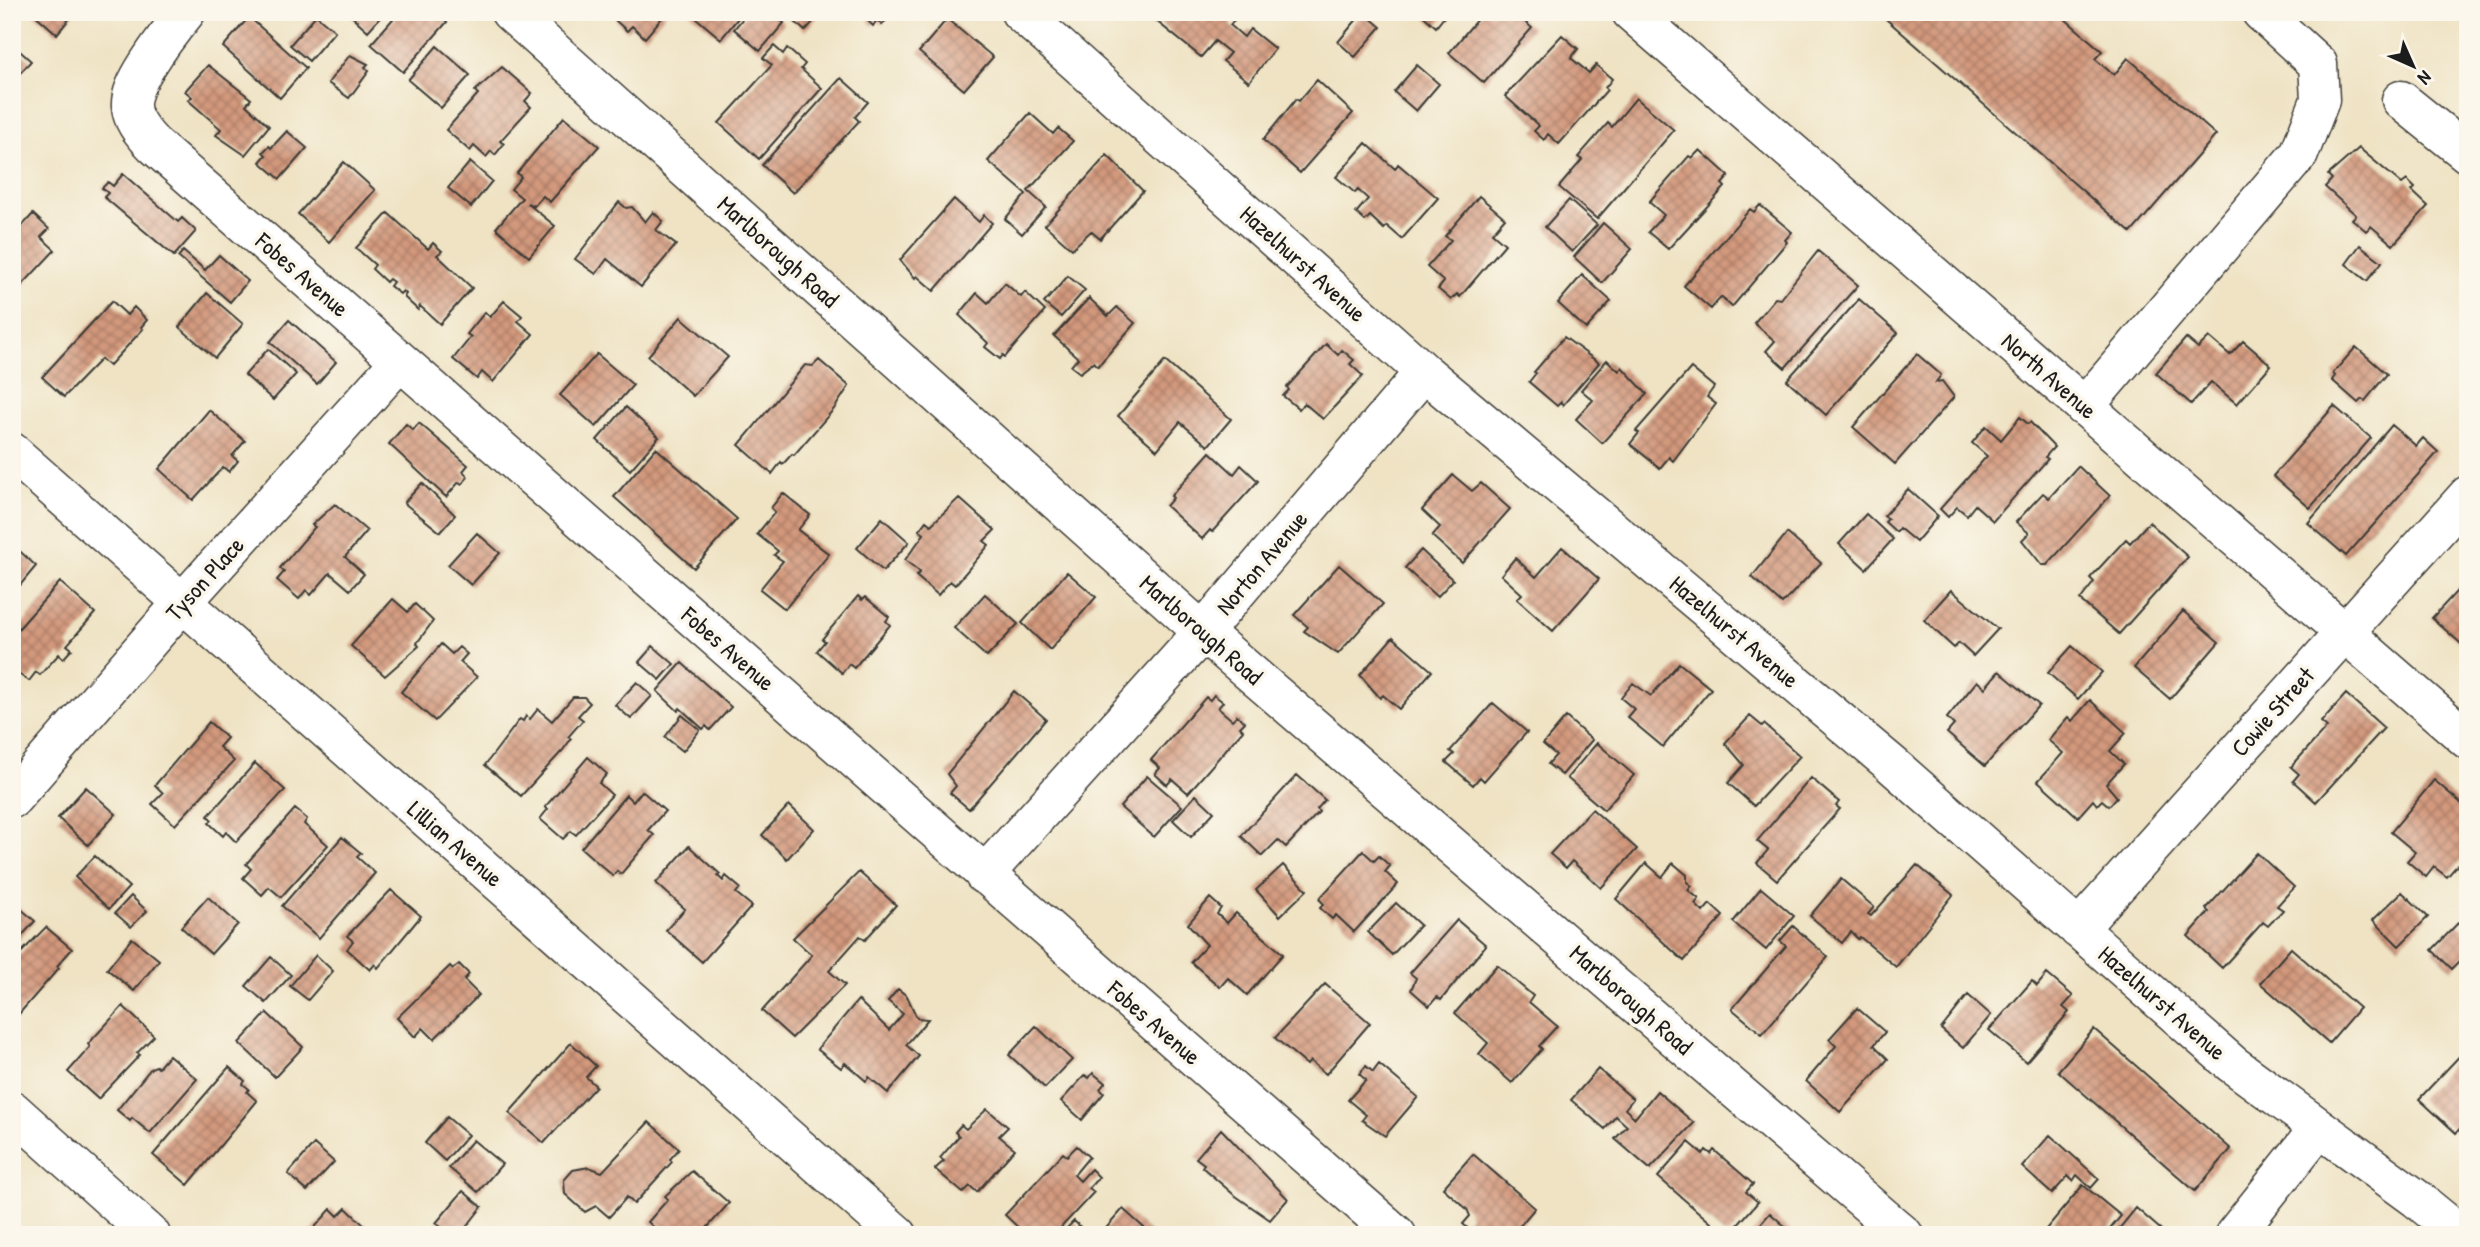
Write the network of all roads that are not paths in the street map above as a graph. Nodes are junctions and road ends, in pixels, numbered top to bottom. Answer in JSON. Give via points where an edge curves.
{"nodes":[{"id":1,"x":510,"y":12,"type":"edge"},
{"id":2,"x":1020,"y":12,"type":"edge"},
{"id":3,"x":1631,"y":12,"type":"edge"},
{"id":4,"x":2261,"y":12,"type":"edge"},
{"id":5,"x":176,"y":25,"type":"edge"},
{"id":6,"x":2401,"y":100,"type":"dead end"},
{"id":7,"x":2468,"y":154,"type":"edge"},
{"id":8,"x":400,"y":361,"type":"junction"},
{"id":9,"x":1424,"y":372,"type":"junction"},
{"id":10,"x":2084,"y":407,"type":"junction"},
{"id":11,"x":12,"y":452,"type":"edge"},
{"id":12,"x":2468,"y":495,"type":"edge"},
{"id":13,"x":182,"y":603,"type":"junction"},
{"id":14,"x":1203,"y":632,"type":"junction"},
{"id":15,"x":2344,"y":632,"type":"junction"},
{"id":16,"x":2468,"y":740,"type":"edge"},
{"id":17,"x":12,"y":799,"type":"edge"},
{"id":18,"x":984,"y":875,"type":"junction"},
{"id":19,"x":2078,"y":929,"type":"junction"},
{"id":20,"x":12,"y":1110,"type":"edge"},
{"id":21,"x":2319,"y":1128,"type":"junction"},
{"id":22,"x":151,"y":1235,"type":"edge"},
{"id":23,"x":898,"y":1235,"type":"edge"},
{"id":24,"x":1397,"y":1235,"type":"edge"},
{"id":25,"x":1903,"y":1235,"type":"edge"},
{"id":26,"x":2234,"y":1235,"type":"edge"},
{"id":27,"x":2461,"y":1235,"type":"edge"}],
"edges":[{"from":1,"to":14,"type":"street","name":"Marlborough Road"},
{"from":2,"to":9,"type":"street","name":"Hazelhurst Avenue"},
{"from":3,"to":10,"type":"street","name":"North Avenue"},
{"from":4,"to":10,"type":"street","via":[[2318,64],[2320,100],[2299,154]]},
{"from":5,"to":8,"type":"street","name":"Fobes Avenue","via":[[131,91],[131,111],[138,129]]},
{"from":6,"to":7,"type":"street"},
{"from":8,"to":13,"type":"street","name":"Tyson Place"},
{"from":8,"to":18,"type":"street","name":"Fobes Avenue"},
{"from":9,"to":14,"type":"street","name":"Norton Avenue"},
{"from":9,"to":19,"type":"street","name":"Hazelhurst Avenue","via":[[1890,763]]},
{"from":10,"to":15,"type":"street","name":"North Avenue"},
{"from":11,"to":13,"type":"street","name":"Lillian Avenue"},
{"from":12,"to":15,"type":"street","name":"Cowie Street"},
{"from":13,"to":17,"type":"street","name":"Tyson Place"},
{"from":13,"to":23,"type":"street","name":"Lillian Avenue"},
{"from":14,"to":18,"type":"street","name":"Norton Avenue"},
{"from":14,"to":25,"type":"street","name":"Marlborough Road"},
{"from":15,"to":16,"type":"street","name":"North Avenue"},
{"from":15,"to":19,"type":"street","name":"Cowie Street"},
{"from":18,"to":24,"type":"street","name":"Fobes Avenue"},
{"from":19,"to":21,"type":"street","name":"Hazelhurst Avenue","via":[[2232,1064]]},
{"from":20,"to":22,"type":"street"},
{"from":21,"to":26,"type":"street"},
{"from":21,"to":27,"type":"street","name":"Hazelhurst Avenue"}]}
